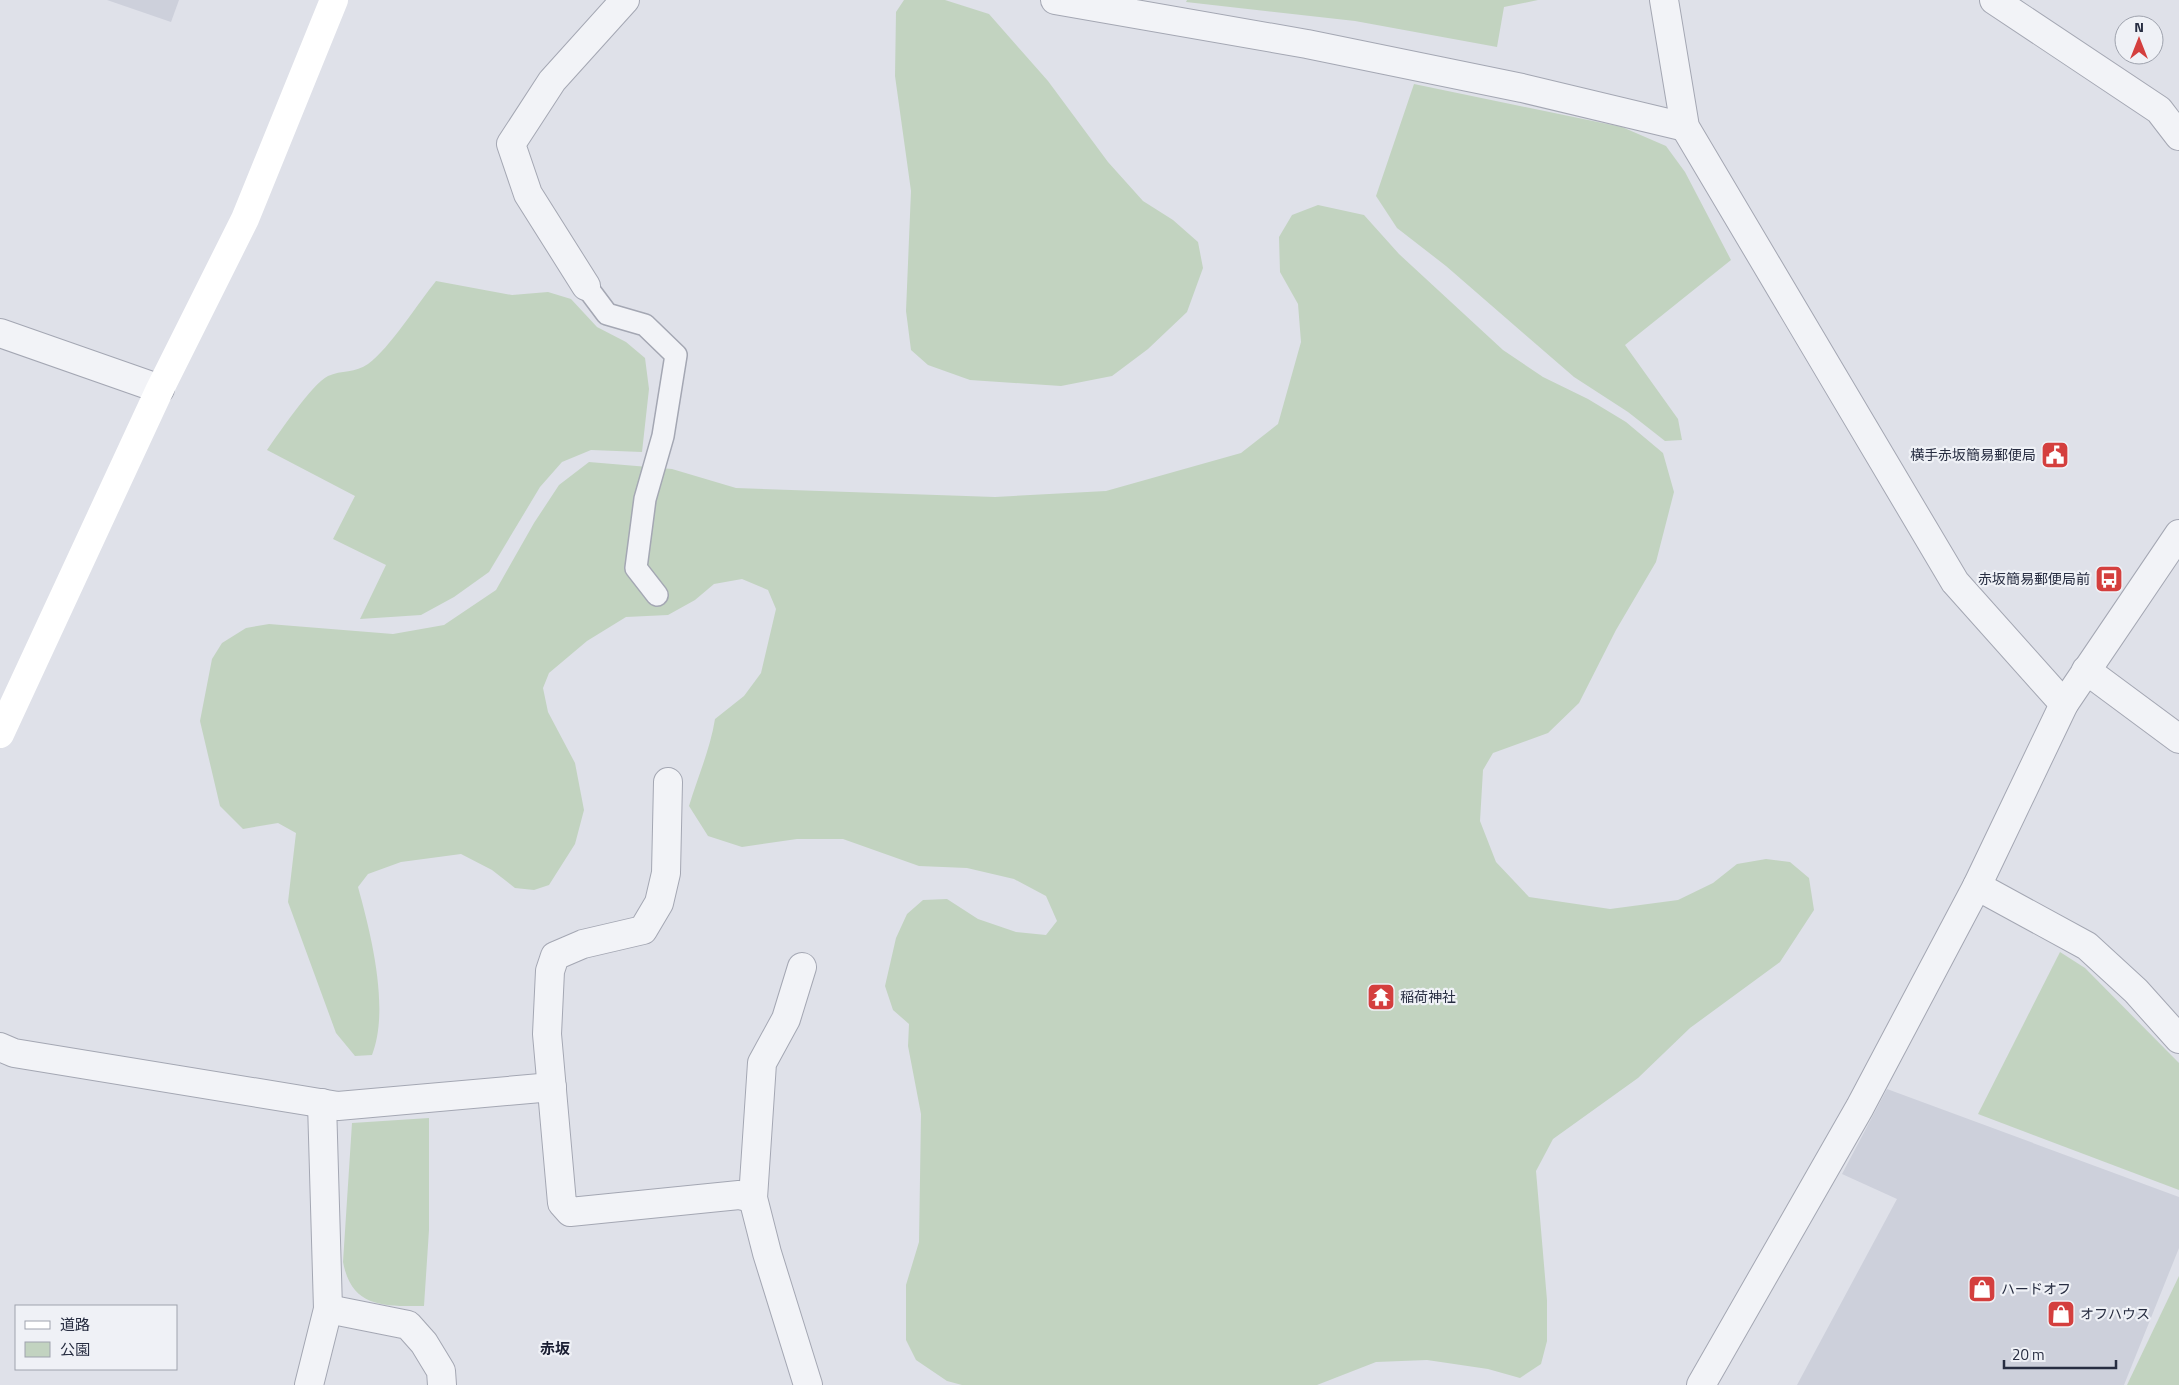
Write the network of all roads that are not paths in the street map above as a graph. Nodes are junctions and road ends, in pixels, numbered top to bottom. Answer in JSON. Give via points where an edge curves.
{"nodes":[{"id":1,"x":334,"y":0,"type":"edge"},
{"id":2,"x":626,"y":0,"type":"edge"},
{"id":3,"x":1055,"y":0,"type":"edge"},
{"id":4,"x":1664,"y":0,"type":"edge"},
{"id":5,"x":1994,"y":0,"type":"edge"},
{"id":6,"x":1685,"y":127,"type":"junction"},
{"id":7,"x":2179,"y":136,"type":"edge"},
{"id":8,"x":586,"y":286,"type":"joint"},
{"id":9,"x":0,"y":333,"type":"edge"},
{"id":10,"x":160,"y":390,"type":"junction"},
{"id":11,"x":2179,"y":534,"type":"edge"},
{"id":12,"x":656,"y":595,"type":"dead end"},
{"id":13,"x":2086,"y":670,"type":"junction"},
{"id":14,"x":2064,"y":704,"type":"junction"},
{"id":15,"x":0,"y":734,"type":"edge"},
{"id":16,"x":2179,"y":739,"type":"edge"},
{"id":17,"x":668,"y":782,"type":"dead end"},
{"id":18,"x":1977,"y":886,"type":"junction"},
{"id":19,"x":802,"y":967,"type":"dead end"},
{"id":20,"x":2179,"y":1039,"type":"edge"},
{"id":21,"x":0,"y":1047,"type":"edge"},
{"id":22,"x":552,"y":1087,"type":"junction"},
{"id":23,"x":322,"y":1103,"type":"junction"},
{"id":24,"x":753,"y":1198,"type":"junction"},
{"id":25,"x":328,"y":1309,"type":"junction"},
{"id":26,"x":309,"y":1385,"type":"edge"},
{"id":27,"x":442,"y":1385,"type":"edge"},
{"id":28,"x":808,"y":1385,"type":"edge"},
{"id":29,"x":1701,"y":1385,"type":"edge"}],
"edges":[{"from":1,"to":10,"type":"street","via":[[245,219]]},
{"from":2,"to":8,"type":"street","via":[[552,81],[510,144],[528,194]]},
{"from":3,"to":6,"type":"street","via":[[1336,50],[1522,88]]},
{"from":4,"to":6,"type":"street"},
{"from":5,"to":7,"type":"street","via":[[2159,110]]},
{"from":6,"to":14,"type":"street","via":[[1955,582]]},
{"from":8,"to":12,"type":"lane","via":[[607,314],[645,325],[676,355],[663,436],[645,499],[636,568]]},
{"from":9,"to":10,"type":"street"},
{"from":10,"to":15,"type":"street"},
{"from":11,"to":13,"type":"street"},
{"from":13,"to":14,"type":"street"},
{"from":13,"to":16,"type":"street"},
{"from":14,"to":18,"type":"street"},
{"from":17,"to":22,"type":"street","via":[[666,873],[659,903],[643,930],[582,944],[554,956],[550,971],[547,1034]]},
{"from":18,"to":20,"type":"street","via":[[2087,946],[2136,990]]},
{"from":18,"to":29,"type":"street","via":[[1860,1107]]},
{"from":19,"to":24,"type":"street","via":[[786,1019],[762,1063]]},
{"from":21,"to":23,"type":"street","via":[[14,1053]]},
{"from":22,"to":23,"type":"street","via":[[338,1106]]},
{"from":22,"to":24,"type":"street","via":[[562,1203],[570,1212],[739,1195]]},
{"from":23,"to":25,"type":"street"},
{"from":24,"to":28,"type":"street"},
{"from":25,"to":26,"type":"street"},
{"from":25,"to":27,"type":"street","via":[[408,1325],[424,1343],[441,1371]]}]}
